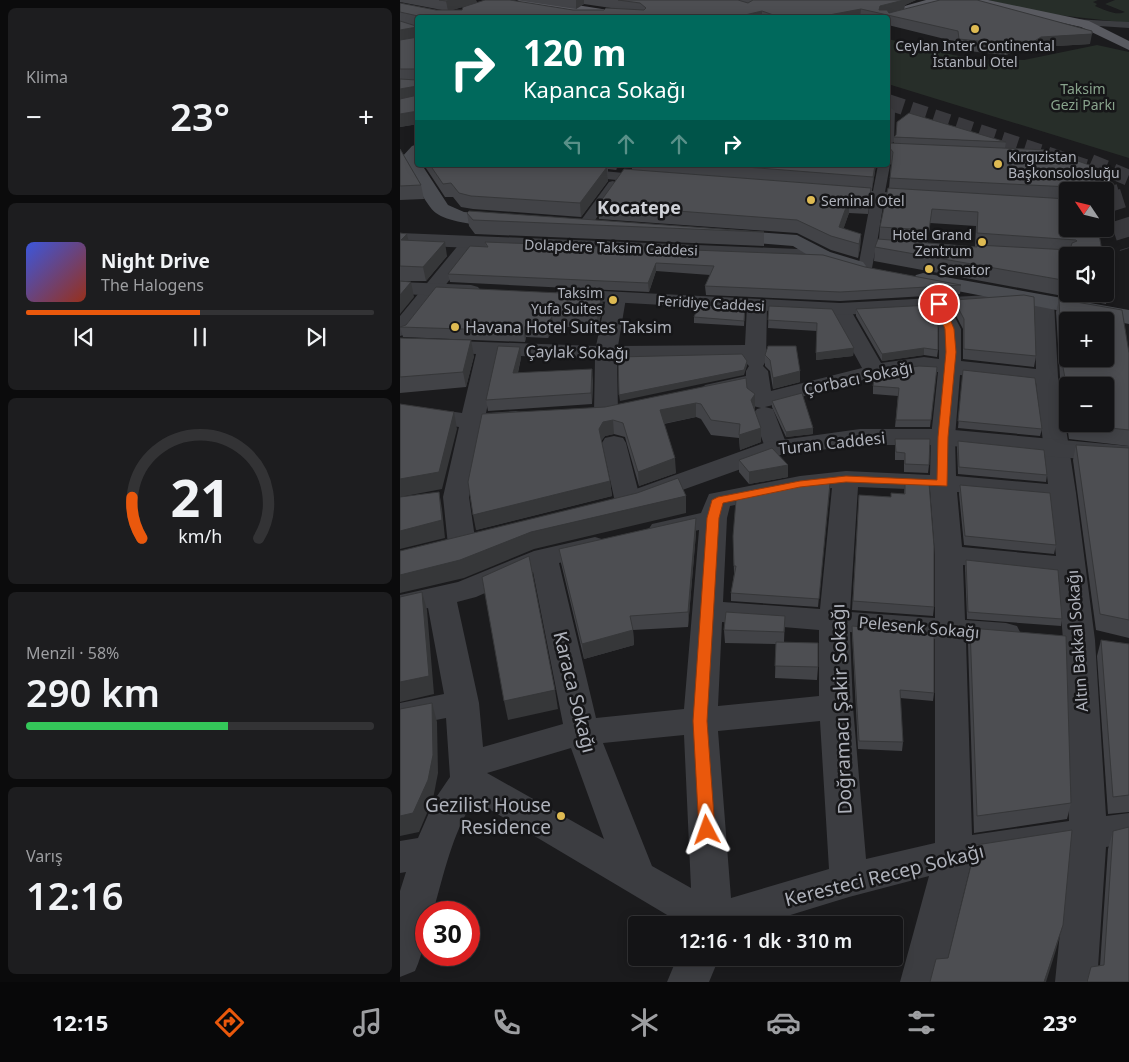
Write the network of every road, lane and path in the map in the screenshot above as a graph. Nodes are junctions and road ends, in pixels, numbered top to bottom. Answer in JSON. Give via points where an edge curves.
{"nodes":[{"id":1,"x":933,"y":0,"type":"edge"},
{"id":2,"x":972,"y":0,"type":"edge"},
{"id":3,"x":982,"y":0,"type":"edge"},
{"id":4,"x":519,"y":2,"type":"edge"},
{"id":5,"x":949,"y":2,"type":"edge"},
{"id":6,"x":550,"y":4,"type":"junction"},
{"id":7,"x":1007,"y":8,"type":"junction"},
{"id":8,"x":907,"y":10,"type":"junction"},
{"id":9,"x":580,"y":15,"type":"edge"},
{"id":10,"x":621,"y":15,"type":"edge"},
{"id":11,"x":644,"y":15,"type":"edge"},
{"id":12,"x":882,"y":15,"type":"edge"},
{"id":13,"x":890,"y":16,"type":"edge"},
{"id":14,"x":1073,"y":22,"type":"junction"},
{"id":15,"x":1129,"y":25,"type":"edge"},
{"id":16,"x":1129,"y":46,"type":"edge"},
{"id":17,"x":421,"y":167,"type":"edge"},
{"id":18,"x":626,"y":167,"type":"edge"},
{"id":19,"x":884,"y":167,"type":"edge"},
{"id":20,"x":571,"y":173,"type":"edge"},
{"id":21,"x":619,"y":177,"type":"junction"},
{"id":22,"x":658,"y":180,"type":"edge"},
{"id":23,"x":832,"y":192,"type":"edge"},
{"id":24,"x":880,"y":196,"type":"junction"},
{"id":25,"x":930,"y":199,"type":"edge"},
{"id":26,"x":519,"y":222,"type":"edge"},
{"id":27,"x":566,"y":225,"type":"edge"},
{"id":28,"x":584,"y":226,"type":"junction"},
{"id":29,"x":604,"y":228,"type":"edge"},
{"id":30,"x":673,"y":232,"type":"edge"},
{"id":31,"x":400,"y":238,"type":"edge"},
{"id":32,"x":471,"y":241,"type":"junction"},
{"id":33,"x":869,"y":247,"type":"junction"},
{"id":34,"x":918,"y":250,"type":"edge"},
{"id":35,"x":823,"y":256,"type":"junction"},
{"id":36,"x":884,"y":272,"type":"junction"},
{"id":37,"x":400,"y":288,"type":"edge"},
{"id":38,"x":433,"y":289,"type":"junction"},
{"id":39,"x":491,"y":292,"type":"edge"},
{"id":40,"x":549,"y":295,"type":"edge"},
{"id":41,"x":616,"y":298,"type":"junction"},
{"id":42,"x":1021,"y":298,"type":"junction"},
{"id":43,"x":1044,"y":302,"type":"junction"},
{"id":44,"x":939,"y":304,"type":"junction"},
{"id":45,"x":757,"y":305,"type":"junction"},
{"id":46,"x":840,"y":309,"type":"junction"},
{"id":47,"x":1129,"y":317,"type":"edge"},
{"id":48,"x":400,"y":330,"type":"edge"},
{"id":49,"x":400,"y":345,"type":"edge"},
{"id":50,"x":488,"y":350,"type":"junction"},
{"id":51,"x":606,"y":353,"type":"junction"},
{"id":52,"x":949,"y":366,"type":"junction"},
{"id":53,"x":875,"y":372,"type":"junction"},
{"id":54,"x":1047,"y":377,"type":"junction"},
{"id":55,"x":758,"y":380,"type":"junction"},
{"id":56,"x":691,"y":394,"type":"edge"},
{"id":57,"x":400,"y":411,"type":"edge"},
{"id":58,"x":606,"y":411,"type":"edge"},
{"id":59,"x":539,"y":416,"type":"edge"},
{"id":60,"x":471,"y":421,"type":"junction"},
{"id":61,"x":943,"y":437,"type":"junction"},
{"id":62,"x":614,"y":443,"type":"dead end"},
{"id":63,"x":776,"y":448,"type":"junction"},
{"id":64,"x":1055,"y":449,"type":"junction"},
{"id":65,"x":1129,"y":454,"type":"edge"},
{"id":66,"x":846,"y":479,"type":"junction"},
{"id":67,"x":943,"y":483,"type":"junction"},
{"id":68,"x":1062,"y":493,"type":"junction"},
{"id":69,"x":456,"y":497,"type":"junction"},
{"id":70,"x":428,"y":501,"type":"edge"},
{"id":71,"x":628,"y":502,"type":"junction"},
{"id":72,"x":600,"y":509,"type":"edge"},
{"id":73,"x":713,"y":518,"type":"junction"},
{"id":74,"x":490,"y":538,"type":"edge"},
{"id":75,"x":462,"y":545,"type":"junction"},
{"id":76,"x":435,"y":551,"type":"edge"},
{"id":77,"x":949,"y":555,"type":"junction"},
{"id":78,"x":544,"y":558,"type":"junction"},
{"id":79,"x":1072,"y":567,"type":"junction"},
{"id":80,"x":454,"y":593,"type":"junction"},
{"id":81,"x":400,"y":605,"type":"edge"},
{"id":82,"x":708,"y":611,"type":"junction"},
{"id":83,"x":834,"y":620,"type":"junction"},
{"id":84,"x":951,"y":630,"type":"junction"},
{"id":85,"x":1052,"y":638,"type":"junction"},
{"id":86,"x":1110,"y":645,"type":"edge"},
{"id":87,"x":462,"y":703,"type":"junction"},
{"id":88,"x":836,"y":707,"type":"junction"},
{"id":89,"x":400,"y":715,"type":"edge"},
{"id":90,"x":700,"y":721,"type":"junction"},
{"id":91,"x":582,"y":732,"type":"junction"},
{"id":92,"x":468,"y":772,"type":"junction"},
{"id":93,"x":1129,"y":828,"type":"edge"},
{"id":94,"x":1088,"y":833,"type":"junction"},
{"id":95,"x":416,"y":854,"type":"edge"},
{"id":96,"x":954,"y":854,"type":"junction"},
{"id":97,"x":638,"y":879,"type":"junction"},
{"id":98,"x":849,"y":880,"type":"junction"},
{"id":99,"x":700,"y":916,"type":"edge"},
{"id":100,"x":712,"y":916,"type":"edge"},
{"id":101,"x":734,"y":916,"type":"edge"},
{"id":102,"x":400,"y":958,"type":"edge"},
{"id":103,"x":695,"y":966,"type":"edge"},
{"id":104,"x":688,"y":982,"type":"edge"},
{"id":105,"x":921,"y":982,"type":"edge"},
{"id":106,"x":1076,"y":982,"type":"edge"}],
"edges":[{"from":1,"to":8,"type":"main road"},
{"from":2,"to":7,"type":"main road"},
{"from":3,"to":7,"type":"main road"},
{"from":4,"to":6,"type":"main road"},
{"from":4,"to":9,"type":"main road"},
{"from":5,"to":7,"type":"main road"},
{"from":5,"to":8,"type":"main road"},
{"from":6,"to":10,"type":"main road"},
{"from":6,"to":11,"type":"main road"},
{"from":7,"to":14,"type":"main road"},
{"from":8,"to":12,"type":"main road"},
{"from":8,"to":13,"type":"main road"},
{"from":14,"to":15,"type":"street"},
{"from":14,"to":16,"type":"main road","via":[[1096,28]]},
{"from":17,"to":26,"type":"main road","via":[[442,209],[449,214]]},
{"from":18,"to":21,"type":"street"},
{"from":19,"to":24,"type":"street"},
{"from":20,"to":21,"type":"street"},
{"from":21,"to":22,"type":"street"},
{"from":21,"to":28,"type":"street"},
{"from":23,"to":24,"type":"street"},
{"from":24,"to":25,"type":"street"},
{"from":24,"to":33,"type":"street"},
{"from":27,"to":28,"type":"main road"},
{"from":28,"to":29,"type":"main road"},
{"from":30,"to":35,"type":"main road","via":[[797,240]]},
{"from":31,"to":32,"type":"street","name":"Dolapdere Taksim Caddesi"},
{"from":32,"to":35,"type":"street","name":"Dolapdere Taksim Caddesi"},
{"from":32,"to":38,"type":"street"},
{"from":33,"to":34,"type":"street"},
{"from":33,"to":36,"type":"street"},
{"from":35,"to":36,"type":"main road"},
{"from":36,"to":42,"type":"main road"},
{"from":37,"to":38,"type":"street"},
{"from":38,"to":39,"type":"street"},
{"from":38,"to":48,"type":"street"},
{"from":40,"to":41,"type":"street","name":"Feridiye Caddesi"},
{"from":41,"to":45,"type":"street","name":"Feridiye Caddesi"},
{"from":41,"to":51,"type":"street"},
{"from":42,"to":43,"type":"main road"},
{"from":42,"to":44,"type":"street","name":"Feridiye Caddesi"},
{"from":43,"to":47,"type":"main road"},
{"from":43,"to":54,"type":"street","name":"Altın Bakkal Sokağı"},
{"from":44,"to":46,"type":"street","name":"Feridiye Caddesi"},
{"from":44,"to":52,"type":"street","via":[[950,329]]},
{"from":45,"to":46,"type":"street","name":"Feridiye Caddesi"},
{"from":45,"to":55,"type":"street"},
{"from":46,"to":53,"type":"street"},
{"from":49,"to":50,"type":"street","name":"Çaylak Sokağı"},
{"from":50,"to":51,"type":"street","name":"Çaylak Sokağı"},
{"from":50,"to":60,"type":"street"},
{"from":51,"to":55,"type":"street","name":"Çaylak Sokağı"},
{"from":51,"to":58,"type":"street"},
{"from":52,"to":53,"type":"street","name":"Çorbacı Sokağı","via":[[924,364]]},
{"from":52,"to":54,"type":"street","name":"Çorbacı Sokağı"},
{"from":52,"to":61,"type":"street"},
{"from":53,"to":55,"type":"street","name":"Çorbacı Sokağı"},
{"from":54,"to":64,"type":"street","name":"Altın Bakkal Sokağı"},
{"from":55,"to":56,"type":"street"},
{"from":55,"to":63,"type":"street"},
{"from":57,"to":60,"type":"street"},
{"from":59,"to":60,"type":"street"},
{"from":60,"to":69,"type":"street"},
{"from":61,"to":63,"type":"street","name":"Turan Caddesi","via":[[860,438]]},
{"from":61,"to":64,"type":"street","name":"Turan Caddesi"},
{"from":61,"to":67,"type":"street"},
{"from":62,"to":71,"type":"street"},
{"from":63,"to":71,"type":"street","name":"Turan Caddesi"},
{"from":64,"to":65,"type":"street","name":"Turan Caddesi"},
{"from":64,"to":68,"type":"street","name":"Altın Bakkal Sokağı"},
{"from":66,"to":67,"type":"street"},
{"from":66,"to":73,"type":"street","via":[[800,484],[718,500]]},
{"from":66,"to":83,"type":"street","name":"Doğramacı Şakir Sokağı"},
{"from":67,"to":68,"type":"street"},
{"from":67,"to":77,"type":"street"},
{"from":68,"to":79,"type":"street","name":"Altın Bakkal Sokağı"},
{"from":69,"to":70,"type":"street"},
{"from":69,"to":75,"type":"street"},
{"from":71,"to":72,"type":"street","name":"Turan Caddesi"},
{"from":73,"to":78,"type":"street"},
{"from":73,"to":82,"type":"street"},
{"from":74,"to":75,"type":"street"},
{"from":75,"to":76,"type":"street"},
{"from":77,"to":79,"type":"street"},
{"from":77,"to":84,"type":"street"},
{"from":78,"to":80,"type":"street"},
{"from":78,"to":91,"type":"street","name":"Karaca Sokağı"},
{"from":79,"to":85,"type":"street","name":"Altın Bakkal Sokağı"},
{"from":80,"to":81,"type":"street"},
{"from":80,"to":87,"type":"street"},
{"from":82,"to":83,"type":"street","name":"Pelesenk Sokağı"},
{"from":82,"to":90,"type":"street"},
{"from":83,"to":84,"type":"street","name":"Pelesenk Sokağı"},
{"from":83,"to":88,"type":"street","name":"Doğramacı Şakir Sokağı"},
{"from":84,"to":85,"type":"street","name":"Pelesenk Sokağı"},
{"from":84,"to":96,"type":"street"},
{"from":85,"to":86,"type":"street","name":"Pelesenk Sokağı"},
{"from":85,"to":94,"type":"street","name":"Altın Bakkal Sokağı"},
{"from":87,"to":89,"type":"street"},
{"from":87,"to":92,"type":"street"},
{"from":88,"to":90,"type":"street"},
{"from":88,"to":98,"type":"street","name":"Doğramacı Şakir Sokağı"},
{"from":90,"to":91,"type":"street"},
{"from":90,"to":100,"type":"street"},
{"from":91,"to":92,"type":"street"},
{"from":91,"to":97,"type":"street","name":"Karaca Sokağı"},
{"from":92,"to":95,"type":"street","via":[[448,809]]},
{"from":92,"to":97,"type":"street"},
{"from":93,"to":94,"type":"street","name":"Keresteci Recep Sokağı"},
{"from":94,"to":96,"type":"street","name":"Keresteci Recep Sokağı"},
{"from":94,"to":106,"type":"street","name":"Altın Bakkal Sokağı"},
{"from":95,"to":102,"type":"street"},
{"from":96,"to":98,"type":"street","name":"Keresteci Recep Sokağı"},
{"from":96,"to":105,"type":"street"},
{"from":97,"to":99,"type":"street"},
{"from":98,"to":101,"type":"street","name":"Keresteci Recep Sokağı"},
{"from":103,"to":104,"type":"street"}]}
